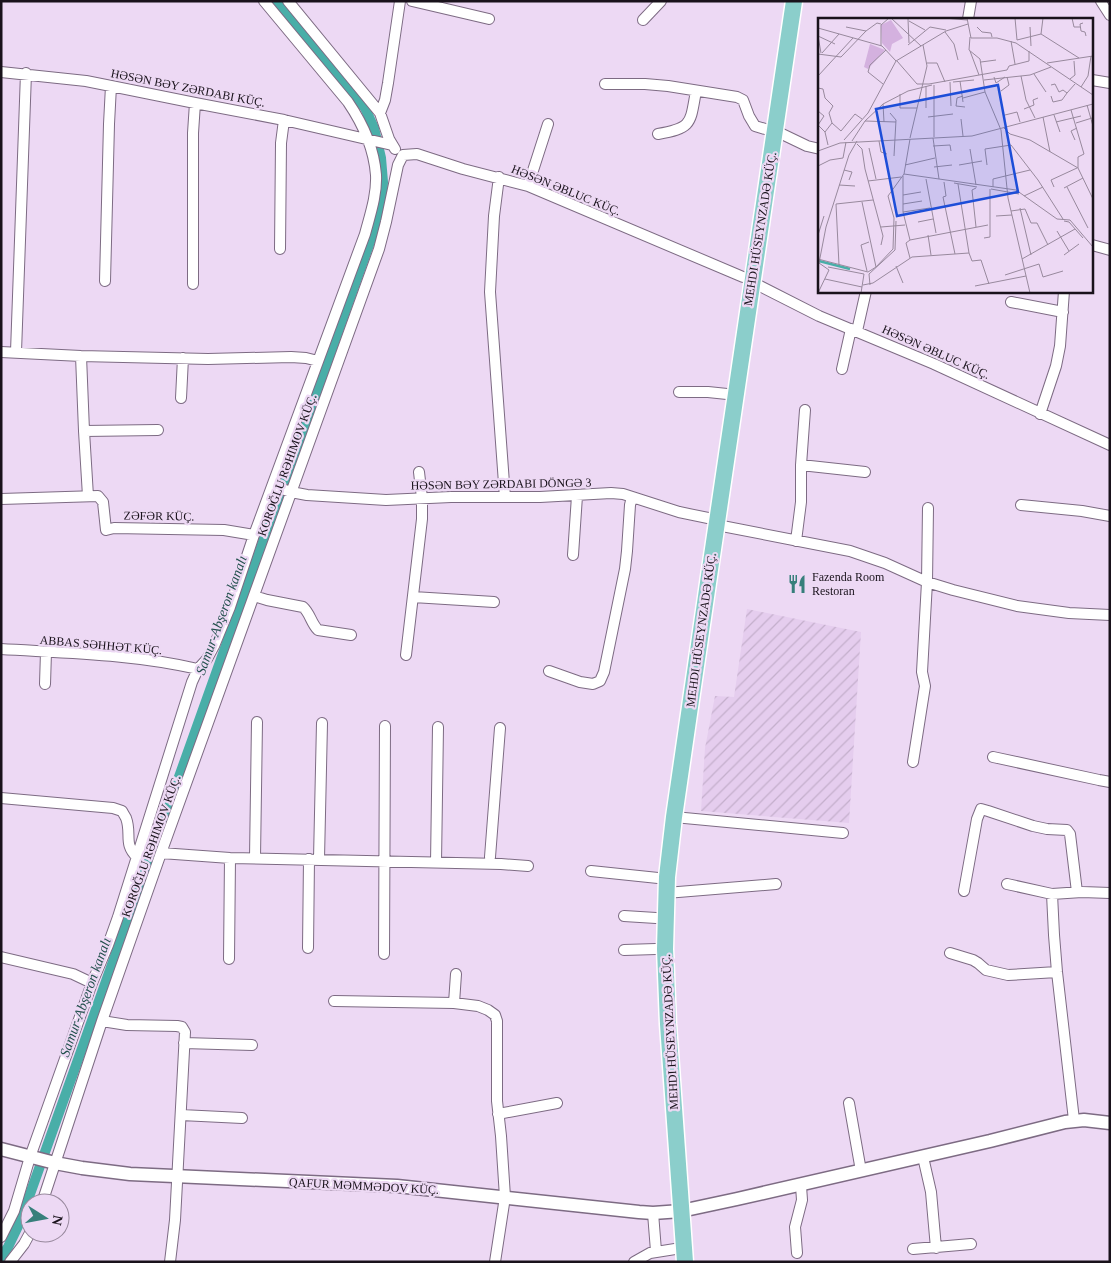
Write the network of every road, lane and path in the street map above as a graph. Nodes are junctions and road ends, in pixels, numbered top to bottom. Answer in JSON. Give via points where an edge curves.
{"nodes":[{"id":1,"x":264,"y":1,"type":"edge"},
{"id":2,"x":288,"y":1,"type":"edge"},
{"id":3,"x":400,"y":1,"type":"edge"},
{"id":4,"x":412,"y":1,"type":"edge"},
{"id":5,"x":661,"y":1,"type":"edge"},
{"id":6,"x":784,"y":1,"type":"edge"},
{"id":7,"x":794,"y":1,"type":"edge"},
{"id":8,"x":971,"y":1,"type":"edge"},
{"id":9,"x":1101,"y":1,"type":"edge"},
{"id":10,"x":1110,"y":15,"type":"edge"},
{"id":11,"x":968,"y":18,"type":"edge"},
{"id":12,"x":489,"y":19,"type":"dead end"},
{"id":13,"x":643,"y":20,"type":"dead end"},
{"id":14,"x":1,"y":72,"type":"edge"},
{"id":15,"x":26,"y":73,"type":"junction"},
{"id":16,"x":1094,"y":80,"type":"edge"},
{"id":17,"x":1110,"y":83,"type":"edge"},
{"id":18,"x":605,"y":84,"type":"dead end"},
{"id":19,"x":111,"y":86,"type":"junction"},
{"id":20,"x":696,"y":90,"type":"junction"},
{"id":21,"x":195,"y":103,"type":"junction"},
{"id":22,"x":380,"y":113,"type":"junction"},
{"id":23,"x":284,"y":120,"type":"junction"},
{"id":24,"x":548,"y":124,"type":"dead end"},
{"id":25,"x":770,"y":130,"type":"junction"},
{"id":26,"x":658,"y":134,"type":"dead end"},
{"id":27,"x":368,"y":140,"type":"junction"},
{"id":28,"x":392,"y":145,"type":"junction"},
{"id":29,"x":818,"y":149,"type":"edge"},
{"id":30,"x":404,"y":155,"type":"junction"},
{"id":31,"x":499,"y":178,"type":"junction"},
{"id":32,"x":528,"y":186,"type":"junction"},
{"id":33,"x":1094,"y":246,"type":"edge"},
{"id":34,"x":280,"y":249,"type":"dead end"},
{"id":35,"x":1110,"y":250,"type":"edge"},
{"id":36,"x":748,"y":279,"type":"junction"},
{"id":37,"x":105,"y":281,"type":"dead end"},
{"id":38,"x":193,"y":284,"type":"dead end"},
{"id":39,"x":866,"y":292,"type":"edge"},
{"id":40,"x":1064,"y":292,"type":"edge"},
{"id":41,"x":1011,"y":302,"type":"dead end"},
{"id":42,"x":1063,"y":312,"type":"junction"},
{"id":43,"x":854,"y":330,"type":"junction"},
{"id":44,"x":1,"y":352,"type":"edge"},
{"id":45,"x":16,"y":352,"type":"junction"},
{"id":46,"x":82,"y":356,"type":"junction"},
{"id":47,"x":184,"y":358,"type":"junction"},
{"id":48,"x":318,"y":361,"type":"junction"},
{"id":49,"x":842,"y":369,"type":"dead end"},
{"id":50,"x":679,"y":392,"type":"dead end"},
{"id":51,"x":726,"y":394,"type":"junction"},
{"id":52,"x":181,"y":398,"type":"dead end"},
{"id":53,"x":805,"y":410,"type":"dead end"},
{"id":54,"x":1040,"y":414,"type":"junction"},
{"id":55,"x":158,"y":430,"type":"dead end"},
{"id":56,"x":84,"y":431,"type":"junction"},
{"id":57,"x":1110,"y":445,"type":"edge"},
{"id":58,"x":801,"y":465,"type":"junction"},
{"id":59,"x":418,"y":472,"type":"dead end"},
{"id":60,"x":865,"y":472,"type":"dead end"},
{"id":61,"x":272,"y":486,"type":"junction"},
{"id":62,"x":291,"y":492,"type":"junction"},
{"id":63,"x":88,"y":496,"type":"junction"},
{"id":64,"x":578,"y":496,"type":"junction"},
{"id":65,"x":505,"y":497,"type":"junction"},
{"id":66,"x":632,"y":497,"type":"junction"},
{"id":67,"x":422,"y":498,"type":"junction"},
{"id":68,"x":1,"y":499,"type":"edge"},
{"id":69,"x":1021,"y":505,"type":"dead end"},
{"id":70,"x":928,"y":508,"type":"dead end"},
{"id":71,"x":1110,"y":516,"type":"edge"},
{"id":72,"x":712,"y":521,"type":"junction"},
{"id":73,"x":254,"y":535,"type":"junction"},
{"id":74,"x":796,"y":541,"type":"junction"},
{"id":75,"x":573,"y":555,"type":"dead end"},
{"id":76,"x":927,"y":582,"type":"junction"},
{"id":77,"x":254,"y":596,"type":"junction"},
{"id":78,"x":413,"y":597,"type":"junction"},
{"id":79,"x":494,"y":602,"type":"dead end"},
{"id":80,"x":1110,"y":616,"type":"edge"},
{"id":81,"x":351,"y":635,"type":"dead end"},
{"id":82,"x":1,"y":650,"type":"edge"},
{"id":83,"x":46,"y":652,"type":"junction"},
{"id":84,"x":406,"y":655,"type":"dead end"},
{"id":85,"x":198,"y":669,"type":"junction"},
{"id":86,"x":549,"y":671,"type":"dead end"},
{"id":87,"x":44,"y":684,"type":"dead end"},
{"id":88,"x":257,"y":722,"type":"dead end"},
{"id":89,"x":322,"y":723,"type":"dead end"},
{"id":90,"x":385,"y":726,"type":"dead end"},
{"id":91,"x":438,"y":727,"type":"dead end"},
{"id":92,"x":500,"y":728,"type":"dead end"},
{"id":93,"x":993,"y":757,"type":"dead end"},
{"id":94,"x":913,"y":762,"type":"dead end"},
{"id":95,"x":1110,"y":782,"type":"edge"},
{"id":96,"x":1,"y":798,"type":"edge"},
{"id":97,"x":674,"y":817,"type":"junction"},
{"id":98,"x":843,"y":833,"type":"dead end"},
{"id":99,"x":161,"y":853,"type":"junction"},
{"id":100,"x":137,"y":857,"type":"junction"},
{"id":101,"x":490,"y":857,"type":"dead end"},
{"id":102,"x":230,"y":858,"type":"junction"},
{"id":103,"x":255,"y":858,"type":"junction"},
{"id":104,"x":314,"y":859,"type":"junction"},
{"id":105,"x":385,"y":862,"type":"junction"},
{"id":106,"x":436,"y":862,"type":"junction"},
{"id":107,"x":528,"y":866,"type":"dead end"},
{"id":108,"x":591,"y":870,"type":"dead end"},
{"id":109,"x":658,"y":878,"type":"junction"},
{"id":110,"x":776,"y":884,"type":"dead end"},
{"id":111,"x":1007,"y":884,"type":"dead end"},
{"id":112,"x":964,"y":891,"type":"dead end"},
{"id":113,"x":1077,"y":892,"type":"junction"},
{"id":114,"x":666,"y":893,"type":"junction"},
{"id":115,"x":1110,"y":893,"type":"edge"},
{"id":116,"x":1052,"y":894,"type":"junction"},
{"id":117,"x":624,"y":916,"type":"dead end"},
{"id":118,"x":656,"y":918,"type":"junction"},
{"id":119,"x":308,"y":948,"type":"dead end"},
{"id":120,"x":624,"y":950,"type":"dead end"},
{"id":121,"x":656,"y":950,"type":"junction"},
{"id":122,"x":950,"y":953,"type":"dead end"},
{"id":123,"x":384,"y":954,"type":"dead end"},
{"id":124,"x":1,"y":957,"type":"edge"},
{"id":125,"x":229,"y":959,"type":"dead end"},
{"id":126,"x":1057,"y":972,"type":"junction"},
{"id":127,"x":456,"y":974,"type":"dead end"},
{"id":128,"x":92,"y":983,"type":"junction"},
{"id":129,"x":334,"y":1001,"type":"dead end"},
{"id":130,"x":454,"y":1003,"type":"junction"},
{"id":131,"x":102,"y":1021,"type":"junction"},
{"id":132,"x":184,"y":1043,"type":"junction"},
{"id":133,"x":252,"y":1045,"type":"dead end"},
{"id":134,"x":557,"y":1103,"type":"dead end"},
{"id":135,"x":849,"y":1103,"type":"dead end"},
{"id":136,"x":498,"y":1114,"type":"junction"},
{"id":137,"x":181,"y":1115,"type":"junction"},
{"id":138,"x":242,"y":1118,"type":"dead end"},
{"id":139,"x":1074,"y":1120,"type":"junction"},
{"id":140,"x":1110,"y":1123,"type":"edge"},
{"id":141,"x":1,"y":1149,"type":"edge"},
{"id":142,"x":30,"y":1157,"type":"junction"},
{"id":143,"x":923,"y":1157,"type":"junction"},
{"id":144,"x":55,"y":1163,"type":"junction"},
{"id":145,"x":861,"y":1171,"type":"junction"},
{"id":146,"x":177,"y":1177,"type":"junction"},
{"id":147,"x":801,"y":1186,"type":"junction"},
{"id":148,"x":45,"y":1193,"type":"edge"},
{"id":149,"x":505,"y":1197,"type":"junction"},
{"id":150,"x":677,"y":1211,"type":"junction"},
{"id":151,"x":654,"y":1213,"type":"junction"},
{"id":152,"x":1,"y":1237,"type":"edge"},
{"id":153,"x":25,"y":1243,"type":"edge"},
{"id":154,"x":971,"y":1244,"type":"dead end"},
{"id":155,"x":936,"y":1248,"type":"junction"},
{"id":156,"x":913,"y":1249,"type":"dead end"},
{"id":157,"x":656,"y":1251,"type":"junction"},
{"id":158,"x":797,"y":1253,"type":"dead end"},
{"id":159,"x":679,"y":1258,"type":"edge"},
{"id":160,"x":10,"y":1262,"type":"edge"},
{"id":161,"x":170,"y":1262,"type":"edge"},
{"id":162,"x":495,"y":1262,"type":"edge"},
{"id":163,"x":634,"y":1262,"type":"edge"}],
"edges":[{"from":1,"to":27,"type":"street","name":"KOROĞLU RƏHIMOV KÜÇ.","via":[[348,102]]},
{"from":2,"to":22,"type":"street"},
{"from":3,"to":22,"type":"street","via":[[388,84]]},
{"from":4,"to":12,"type":"street"},
{"from":5,"to":13,"type":"street"},
{"from":6,"to":25,"type":"main road","name":"MEHDI HÜSEYNZADƏ KÜÇ."},
{"from":7,"to":25,"type":"main road","name":"MEHDI HÜSEYNZADƏ KÜÇ."},
{"from":8,"to":11,"type":"street"},
{"from":9,"to":10,"type":"street"},
{"from":14,"to":15,"type":"street","name":"HƏSƏN BƏY ZƏRDABI KÜÇ."},
{"from":15,"to":19,"type":"street","name":"HƏSƏN BƏY ZƏRDABI KÜÇ."},
{"from":15,"to":45,"type":"street"},
{"from":16,"to":17,"type":"street"},
{"from":18,"to":20,"type":"street","via":[[645,84]]},
{"from":19,"to":21,"type":"street","name":"HƏSƏN BƏY ZƏRDABI KÜÇ."},
{"from":19,"to":37,"type":"street"},
{"from":20,"to":25,"type":"street","via":[[743,100],[755,126]]},
{"from":20,"to":26,"type":"street","via":[[687,124]]},
{"from":21,"to":23,"type":"street","name":"HƏSƏN BƏY ZƏRDABI KÜÇ."},
{"from":21,"to":38,"type":"street"},
{"from":22,"to":28,"type":"street"},
{"from":23,"to":27,"type":"street","name":"HƏSƏN BƏY ZƏRDABI KÜÇ."},
{"from":23,"to":34,"type":"street"},
{"from":24,"to":32,"type":"street"},
{"from":25,"to":29,"type":"street"},
{"from":25,"to":36,"type":"main road","name":"MEHDI HÜSEYNZADƏ KÜÇ."},
{"from":27,"to":28,"type":"street","name":"HƏSƏN BƏY ZƏRDABI KÜÇ."},
{"from":27,"to":48,"type":"street","name":"KOROĞLU RƏHIMOV KÜÇ.","via":[[376,176],[369,218]]},
{"from":28,"to":30,"type":"street"},
{"from":30,"to":31,"type":"street","name":"HƏSƏN ƏBLUC KÜÇ.","via":[[417,154]]},
{"from":30,"to":62,"type":"street","name":"KOROĞLU RƏHIMOV KÜÇ.","via":[[398,165],[379,249]]},
{"from":31,"to":32,"type":"street","name":"HƏSƏN ƏBLUC KÜÇ."},
{"from":31,"to":65,"type":"street","via":[[490,292]]},
{"from":32,"to":36,"type":"street","name":"HƏSƏN ƏBLUC KÜÇ."},
{"from":33,"to":35,"type":"street"},
{"from":36,"to":43,"type":"street","name":"HƏSƏN ƏBLUC KÜÇ.","via":[[818,316]]},
{"from":36,"to":51,"type":"main road","name":"MEHDI HÜSEYNZADƏ KÜÇ."},
{"from":36,"to":72,"type":"main road","name":"MEHDI HÜSEYNZADƏ KÜÇ."},
{"from":39,"to":43,"type":"street"},
{"from":40,"to":42,"type":"street"},
{"from":41,"to":42,"type":"street"},
{"from":42,"to":54,"type":"street","via":[[1056,366]]},
{"from":43,"to":49,"type":"street"},
{"from":43,"to":54,"type":"street","name":"HƏSƏN ƏBLUC KÜÇ."},
{"from":44,"to":45,"type":"street"},
{"from":45,"to":46,"type":"street"},
{"from":46,"to":47,"type":"street"},
{"from":46,"to":56,"type":"street"},
{"from":47,"to":48,"type":"street","via":[[291,357]]},
{"from":47,"to":52,"type":"street"},
{"from":48,"to":61,"type":"street","name":"KOROĞLU RƏHIMOV KÜÇ."},
{"from":50,"to":51,"type":"street"},
{"from":51,"to":72,"type":"main road","name":"MEHDI HÜSEYNZADƏ KÜÇ."},
{"from":53,"to":58,"type":"street"},
{"from":54,"to":57,"type":"street","name":"HƏSƏN ƏBLUC KÜÇ."},
{"from":55,"to":56,"type":"street"},
{"from":56,"to":63,"type":"street"},
{"from":58,"to":60,"type":"street"},
{"from":58,"to":74,"type":"street"},
{"from":59,"to":67,"type":"street"},
{"from":61,"to":62,"type":"street","name":"HƏSƏN BƏY ZƏRDABI DÖNGƏ 3"},
{"from":61,"to":73,"type":"street","name":"KOROĞLU RƏHIMOV KÜÇ."},
{"from":62,"to":67,"type":"street","name":"HƏSƏN BƏY ZƏRDABI DÖNGƏ 3","via":[[386,500]]},
{"from":62,"to":77,"type":"street","name":"KOROĞLU RƏHIMOV KÜÇ."},
{"from":63,"to":68,"type":"street"},
{"from":63,"to":73,"type":"street","name":"ZƏFƏR KÜÇ.","via":[[98,496],[103,502],[106,530],[224,530]]},
{"from":64,"to":65,"type":"street","name":"HƏSƏN BƏY ZƏRDABI DÖNGƏ 3"},
{"from":64,"to":66,"type":"street","name":"HƏSƏN BƏY ZƏRDABI DÖNGƏ 3","via":[[611,493]]},
{"from":64,"to":75,"type":"street"},
{"from":65,"to":67,"type":"street","name":"HƏSƏN BƏY ZƏRDABI DÖNGƏ 3"},
{"from":66,"to":72,"type":"street","name":"HƏSƏN BƏY ZƏRDABI DÖNGƏ 3"},
{"from":66,"to":86,"type":"street","via":[[625,569],[600,681],[593,684],[580,682]]},
{"from":67,"to":78,"type":"street"},
{"from":69,"to":71,"type":"street"},
{"from":70,"to":76,"type":"street"},
{"from":72,"to":74,"type":"street","name":"HƏSƏN BƏY ZƏRDABI DÖNGƏ 3"},
{"from":72,"to":97,"type":"main road","name":"MEHDI HÜSEYNZADƏ KÜÇ."},
{"from":72,"to":109,"type":"main road","name":"MEHDI HÜSEYNZADƏ KÜÇ."},
{"from":73,"to":85,"type":"street","name":"KOROĞLU RƏHIMOV KÜÇ.","via":[[214,646]]},
{"from":74,"to":76,"type":"street","name":"HƏSƏN BƏY ZƏRDABI DÖNGƏ 3","via":[[850,551]]},
{"from":76,"to":80,"type":"street","name":"HƏSƏN BƏY ZƏRDABI DÖNGƏ 3","via":[[1017,606]]},
{"from":76,"to":94,"type":"street","via":[[922,672],[926,686]]},
{"from":77,"to":81,"type":"street","via":[[303,607],[318,630]]},
{"from":77,"to":99,"type":"street","name":"KOROĞLU RƏHIMOV KÜÇ."},
{"from":78,"to":79,"type":"street"},
{"from":78,"to":84,"type":"street"},
{"from":82,"to":83,"type":"street","name":"ABBAS SƏHHƏT KÜÇ."},
{"from":83,"to":85,"type":"street","name":"ABBAS SƏHHƏT KÜÇ.","via":[[143,660]]},
{"from":83,"to":87,"type":"street"},
{"from":85,"to":100,"type":"street","name":"KOROĞLU RƏHIMOV KÜÇ."},
{"from":88,"to":103,"type":"street"},
{"from":89,"to":104,"type":"street"},
{"from":90,"to":105,"type":"street"},
{"from":91,"to":106,"type":"street"},
{"from":92,"to":101,"type":"street"},
{"from":93,"to":95,"type":"street"},
{"from":96,"to":100,"type":"street","via":[[122,811],[128,843]]},
{"from":97,"to":98,"type":"street"},
{"from":97,"to":114,"type":"main road","name":"MEHDI HÜSEYNZADƏ KÜÇ."},
{"from":99,"to":102,"type":"street"},
{"from":99,"to":131,"type":"street","name":"KOROĞLU RƏHIMOV KÜÇ."},
{"from":100,"to":128,"type":"street","name":"KOROĞLU RƏHIMOV KÜÇ.","via":[[112,936]]},
{"from":102,"to":103,"type":"street"},
{"from":102,"to":125,"type":"street"},
{"from":103,"to":104,"type":"street"},
{"from":104,"to":105,"type":"street"},
{"from":104,"to":119,"type":"street"},
{"from":105,"to":106,"type":"street"},
{"from":105,"to":123,"type":"street"},
{"from":106,"to":107,"type":"street"},
{"from":108,"to":109,"type":"street"},
{"from":109,"to":118,"type":"main road","name":"MEHDI HÜSEYNZADƏ KÜÇ."},
{"from":110,"to":114,"type":"street"},
{"from":111,"to":116,"type":"street"},
{"from":112,"to":113,"type":"street","via":[[981,810],[1033,826],[1066,830],[1070,834]]},
{"from":113,"to":115,"type":"street"},
{"from":113,"to":116,"type":"street"},
{"from":114,"to":150,"type":"main road","name":"MEHDI HÜSEYNZADƏ KÜÇ.","via":[[665,949]]},
{"from":116,"to":126,"type":"street"},
{"from":117,"to":118,"type":"street"},
{"from":118,"to":121,"type":"main road","name":"MEHDI HÜSEYNZADƏ KÜÇ."},
{"from":120,"to":121,"type":"street"},
{"from":121,"to":150,"type":"main road","name":"MEHDI HÜSEYNZADƏ KÜÇ.","via":[[659,1026]]},
{"from":122,"to":126,"type":"street","via":[[1001,974]]},
{"from":124,"to":128,"type":"street","via":[[73,974]]},
{"from":126,"to":139,"type":"street"},
{"from":127,"to":130,"type":"street"},
{"from":128,"to":142,"type":"street","name":"KOROĞLU RƏHIMOV KÜÇ."},
{"from":129,"to":130,"type":"street"},
{"from":130,"to":136,"type":"street","via":[[478,1006],[495,1015]]},
{"from":131,"to":132,"type":"street","via":[[182,1027]]},
{"from":131,"to":144,"type":"street","name":"KOROĞLU RƏHIMOV KÜÇ."},
{"from":132,"to":133,"type":"street"},
{"from":132,"to":137,"type":"street"},
{"from":134,"to":136,"type":"street"},
{"from":135,"to":145,"type":"street"},
{"from":136,"to":149,"type":"street"},
{"from":137,"to":138,"type":"street"},
{"from":137,"to":146,"type":"street"},
{"from":139,"to":140,"type":"street","name":"QAFUR MƏMMƏDOV KÜÇ."},
{"from":139,"to":143,"type":"street","name":"QAFUR MƏMMƏDOV KÜÇ."},
{"from":141,"to":142,"type":"street"},
{"from":142,"to":144,"type":"street","name":"QAFUR MƏMMƏDOV KÜÇ."},
{"from":142,"to":152,"type":"street","name":"KOROĞLU RƏHIMOV KÜÇ.","via":[[14,1211]]},
{"from":143,"to":145,"type":"street","name":"QAFUR MƏMMƏDOV KÜÇ."},
{"from":143,"to":155,"type":"street","via":[[931,1192]]},
{"from":144,"to":146,"type":"street","name":"QAFUR MƏMMƏDOV KÜÇ."},
{"from":144,"to":148,"type":"street","name":"KOROĞLU RƏHIMOV KÜÇ."},
{"from":145,"to":147,"type":"street","name":"QAFUR MƏMMƏDOV KÜÇ."},
{"from":146,"to":149,"type":"street","name":"QAFUR MƏMMƏDOV KÜÇ.","via":[[398,1186]]},
{"from":146,"to":161,"type":"street"},
{"from":147,"to":150,"type":"street","name":"QAFUR MƏMMƏDOV KÜÇ."},
{"from":147,"to":158,"type":"street","via":[[802,1200],[796,1227]]},
{"from":149,"to":151,"type":"street","name":"QAFUR MƏMMƏDOV KÜÇ."},
{"from":149,"to":162,"type":"street"},
{"from":150,"to":151,"type":"street","name":"QAFUR MƏMMƏDOV KÜÇ."},
{"from":150,"to":159,"type":"main road","name":"MEHDI HÜSEYNZADƏ KÜÇ."},
{"from":151,"to":157,"type":"street"},
{"from":153,"to":160,"type":"street"},
{"from":154,"to":155,"type":"street"},
{"from":155,"to":156,"type":"street"},
{"from":157,"to":159,"type":"street"},
{"from":157,"to":163,"type":"street"}]}
